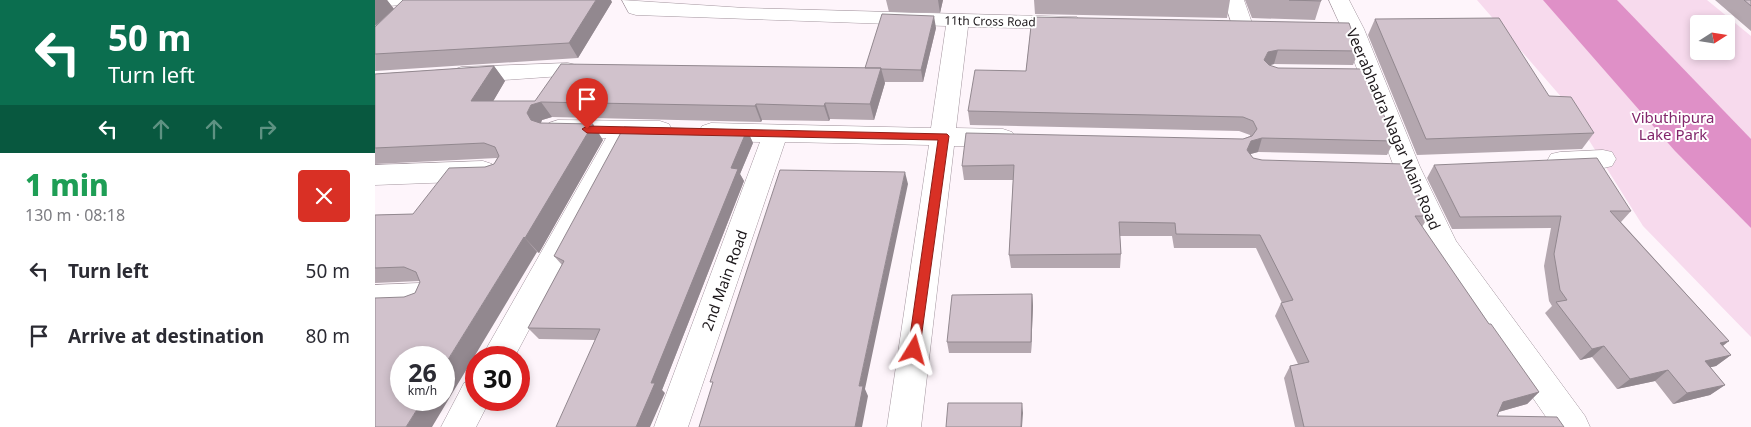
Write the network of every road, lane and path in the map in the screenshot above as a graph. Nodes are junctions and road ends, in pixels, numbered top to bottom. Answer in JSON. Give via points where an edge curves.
{"nodes":[{"id":1,"x":408,"y":0,"type":"edge"},
{"id":2,"x":418,"y":0,"type":"edge"},
{"id":3,"x":631,"y":0,"type":"edge"},
{"id":4,"x":721,"y":0,"type":"edge"},
{"id":5,"x":777,"y":0,"type":"edge"},
{"id":6,"x":1234,"y":0,"type":"edge"},
{"id":7,"x":1339,"y":0,"type":"edge"},
{"id":8,"x":375,"y":1,"type":"edge"},
{"id":9,"x":698,"y":12,"type":"junction"},
{"id":10,"x":862,"y":19,"type":"junction"},
{"id":11,"x":396,"y":20,"type":"edge"},
{"id":12,"x":958,"y":20,"type":"junction"},
{"id":13,"x":1085,"y":23,"type":"edge"},
{"id":14,"x":1242,"y":26,"type":"edge"},
{"id":15,"x":568,"y":70,"type":"edge"},
{"id":16,"x":443,"y":76,"type":"edge"},
{"id":17,"x":552,"y":128,"type":"edge"},
{"id":18,"x":623,"y":130,"type":"junction"},
{"id":19,"x":776,"y":133,"type":"junction"},
{"id":20,"x":944,"y":136,"type":"junction"},
{"id":21,"x":1022,"y":138,"type":"edge"},
{"id":22,"x":1603,"y":159,"type":"dead end"},
{"id":23,"x":1534,"y":162,"type":"edge"},
{"id":24,"x":1377,"y":166,"type":"edge"},
{"id":25,"x":1436,"y":166,"type":"edge"},
{"id":26,"x":1407,"y":168,"type":"junction"},
{"id":27,"x":497,"y":170,"type":"edge"},
{"id":28,"x":375,"y":175,"type":"edge"},
{"id":29,"x":420,"y":296,"type":"edge"},
{"id":30,"x":375,"y":298,"type":"edge"},
{"id":31,"x":504,"y":346,"type":"edge"},
{"id":32,"x":467,"y":411,"type":"edge"},
{"id":33,"x":1568,"y":420,"type":"edge"},
{"id":34,"x":1529,"y":421,"type":"edge"},
{"id":35,"x":458,"y":427,"type":"edge"},
{"id":36,"x":671,"y":427,"type":"edge"},
{"id":37,"x":903,"y":427,"type":"edge"}],
"edges":[{"from":1,"to":8,"type":"street"},
{"from":2,"to":11,"type":"street"},
{"from":3,"to":9,"type":"street","name":"11th Cross Road","via":[[637,9]]},
{"from":4,"to":9,"type":"street"},
{"from":5,"to":10,"type":"street","via":[[860,7]]},
{"from":6,"to":14,"type":"street"},
{"from":7,"to":26,"type":"street","name":"Veerabhadra Nagar Main Road","via":[[1344,29],[1361,74]]},
{"from":9,"to":10,"type":"street","name":"11th Cross Road"},
{"from":10,"to":12,"type":"street","name":"11th Cross Road"},
{"from":12,"to":13,"type":"street","name":"11th Cross Road"},
{"from":12,"to":20,"type":"street"},
{"from":15,"to":16,"type":"street"},
{"from":17,"to":18,"type":"street"},
{"from":18,"to":19,"type":"street"},
{"from":18,"to":31,"type":"street"},
{"from":19,"to":20,"type":"street"},
{"from":19,"to":36,"type":"street","name":"2nd Main Road"},
{"from":20,"to":21,"type":"street"},
{"from":20,"to":37,"type":"street"},
{"from":22,"to":23,"type":"street"},
{"from":24,"to":26,"type":"street"},
{"from":25,"to":26,"type":"street"},
{"from":26,"to":33,"type":"street","name":"Veerabhadra Nagar Main Road","via":[[1445,248]]},
{"from":27,"to":28,"type":"street"},
{"from":29,"to":30,"type":"street"},
{"from":32,"to":35,"type":"street"},
{"from":33,"to":34,"type":"street"}]}
